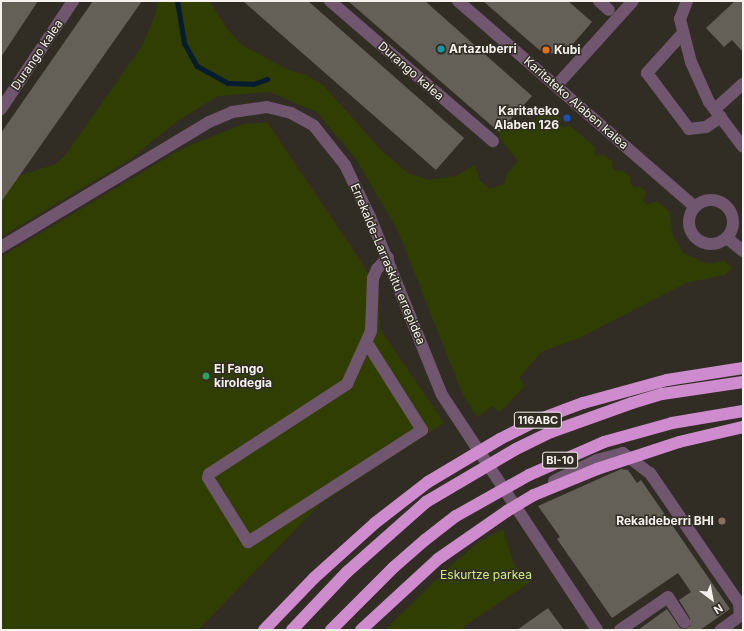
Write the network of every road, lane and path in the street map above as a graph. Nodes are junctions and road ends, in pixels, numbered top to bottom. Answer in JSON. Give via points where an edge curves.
{"nodes":[{"id":1,"x":73,"y":1,"type":"edge"},
{"id":2,"x":330,"y":1,"type":"edge"},
{"id":3,"x":458,"y":1,"type":"edge"},
{"id":4,"x":599,"y":1,"type":"edge"},
{"id":5,"x":633,"y":1,"type":"edge"},
{"id":6,"x":687,"y":1,"type":"edge"},
{"id":7,"x":609,"y":10,"type":"dead end"},
{"id":8,"x":683,"y":33,"type":"junction"},
{"id":9,"x":743,"y":84,"type":"edge"},
{"id":10,"x":556,"y":85,"type":"junction"},
{"id":11,"x":1,"y":109,"type":"edge"},
{"id":12,"x":718,"y":113,"type":"junction"},
{"id":13,"x":493,"y":141,"type":"dead end"},
{"id":14,"x":743,"y":147,"type":"edge"},
{"id":15,"x":694,"y":206,"type":"junction"},
{"id":16,"x":727,"y":238,"type":"junction"},
{"id":17,"x":1,"y":247,"type":"edge"},
{"id":18,"x":743,"y":251,"type":"edge"},
{"id":19,"x":388,"y":257,"type":"junction"},
{"id":20,"x":367,"y":343,"type":"junction"},
{"id":21,"x":743,"y":368,"type":"edge"},
{"id":22,"x":743,"y":382,"type":"edge"},
{"id":23,"x":743,"y":411,"type":"edge"},
{"id":24,"x":743,"y":427,"type":"edge"},
{"id":25,"x":515,"y":504,"type":"junction"},
{"id":26,"x":684,"y":622,"type":"dead end"},
{"id":27,"x":264,"y":630,"type":"edge"},
{"id":28,"x":292,"y":630,"type":"edge"},
{"id":29,"x":331,"y":630,"type":"edge"},
{"id":30,"x":361,"y":630,"type":"edge"},
{"id":31,"x":597,"y":630,"type":"edge"},
{"id":32,"x":620,"y":630,"type":"edge"},
{"id":33,"x":721,"y":630,"type":"edge"}],
"edges":[{"from":1,"to":11,"type":"street","name":"Durango kalea"},
{"from":2,"to":13,"type":"street","name":"Durango kalea"},
{"from":3,"to":10,"type":"street","name":"Karitateko Alaben kalea"},
{"from":4,"to":7,"type":"street"},
{"from":5,"to":10,"type":"street"},
{"from":6,"to":8,"type":"street","via":[[680,19]]},
{"from":8,"to":12,"type":"street","via":[[701,85]]},
{"from":8,"to":12,"type":"street","via":[[648,73],[689,129],[706,127]]},
{"from":9,"to":12,"type":"street"},
{"from":10,"to":15,"type":"street","name":"Karitateko Alaben kalea"},
{"from":12,"to":14,"type":"street"},
{"from":15,"to":16,"type":"street","via":[[707,200],[725,205],[731,212],[733,221],[732,230]]},
{"from":15,"to":16,"type":"street","via":[[688,224],[691,234],[698,242],[708,245],[719,244]]},
{"from":16,"to":18,"type":"street"},
{"from":17,"to":19,"type":"street","name":"Errekalde-Larraskitu errepidea","via":[[209,122],[243,108],[267,107],[298,116],[314,126],[328,140],[345,166]]},
{"from":19,"to":20,"type":"street","via":[[373,278],[371,331]]},
{"from":19,"to":25,"type":"street","name":"Errekalde-Larraskitu errepidea","via":[[442,395]]},
{"from":20,"to":20,"type":"street","via":[[422,430],[248,542],[208,478],[209,474],[347,384]]},
{"from":21,"to":27,"type":"highway","number":"116ABC","via":[[658,382],[583,403],[540,419],[500,439],[428,482],[349,545]]},
{"from":22,"to":28,"type":"highway","number":"BI-10","via":[[662,394],[551,432],[516,449],[440,494],[388,533]]},
{"from":23,"to":29,"type":"highway","number":"BI-10","via":[[672,423],[579,452],[529,475],[456,516],[394,567]]},
{"from":24,"to":30,"type":"highway","via":[[679,442],[597,469],[534,495],[438,559]]},
{"from":25,"to":31,"type":"street","name":"Errekalde-Larraskitu errepidea"},
{"from":25,"to":33,"type":"street","via":[[597,460],[623,453],[650,473],[739,603],[740,616]]},
{"from":26,"to":32,"type":"street","via":[[668,597]]}]}
